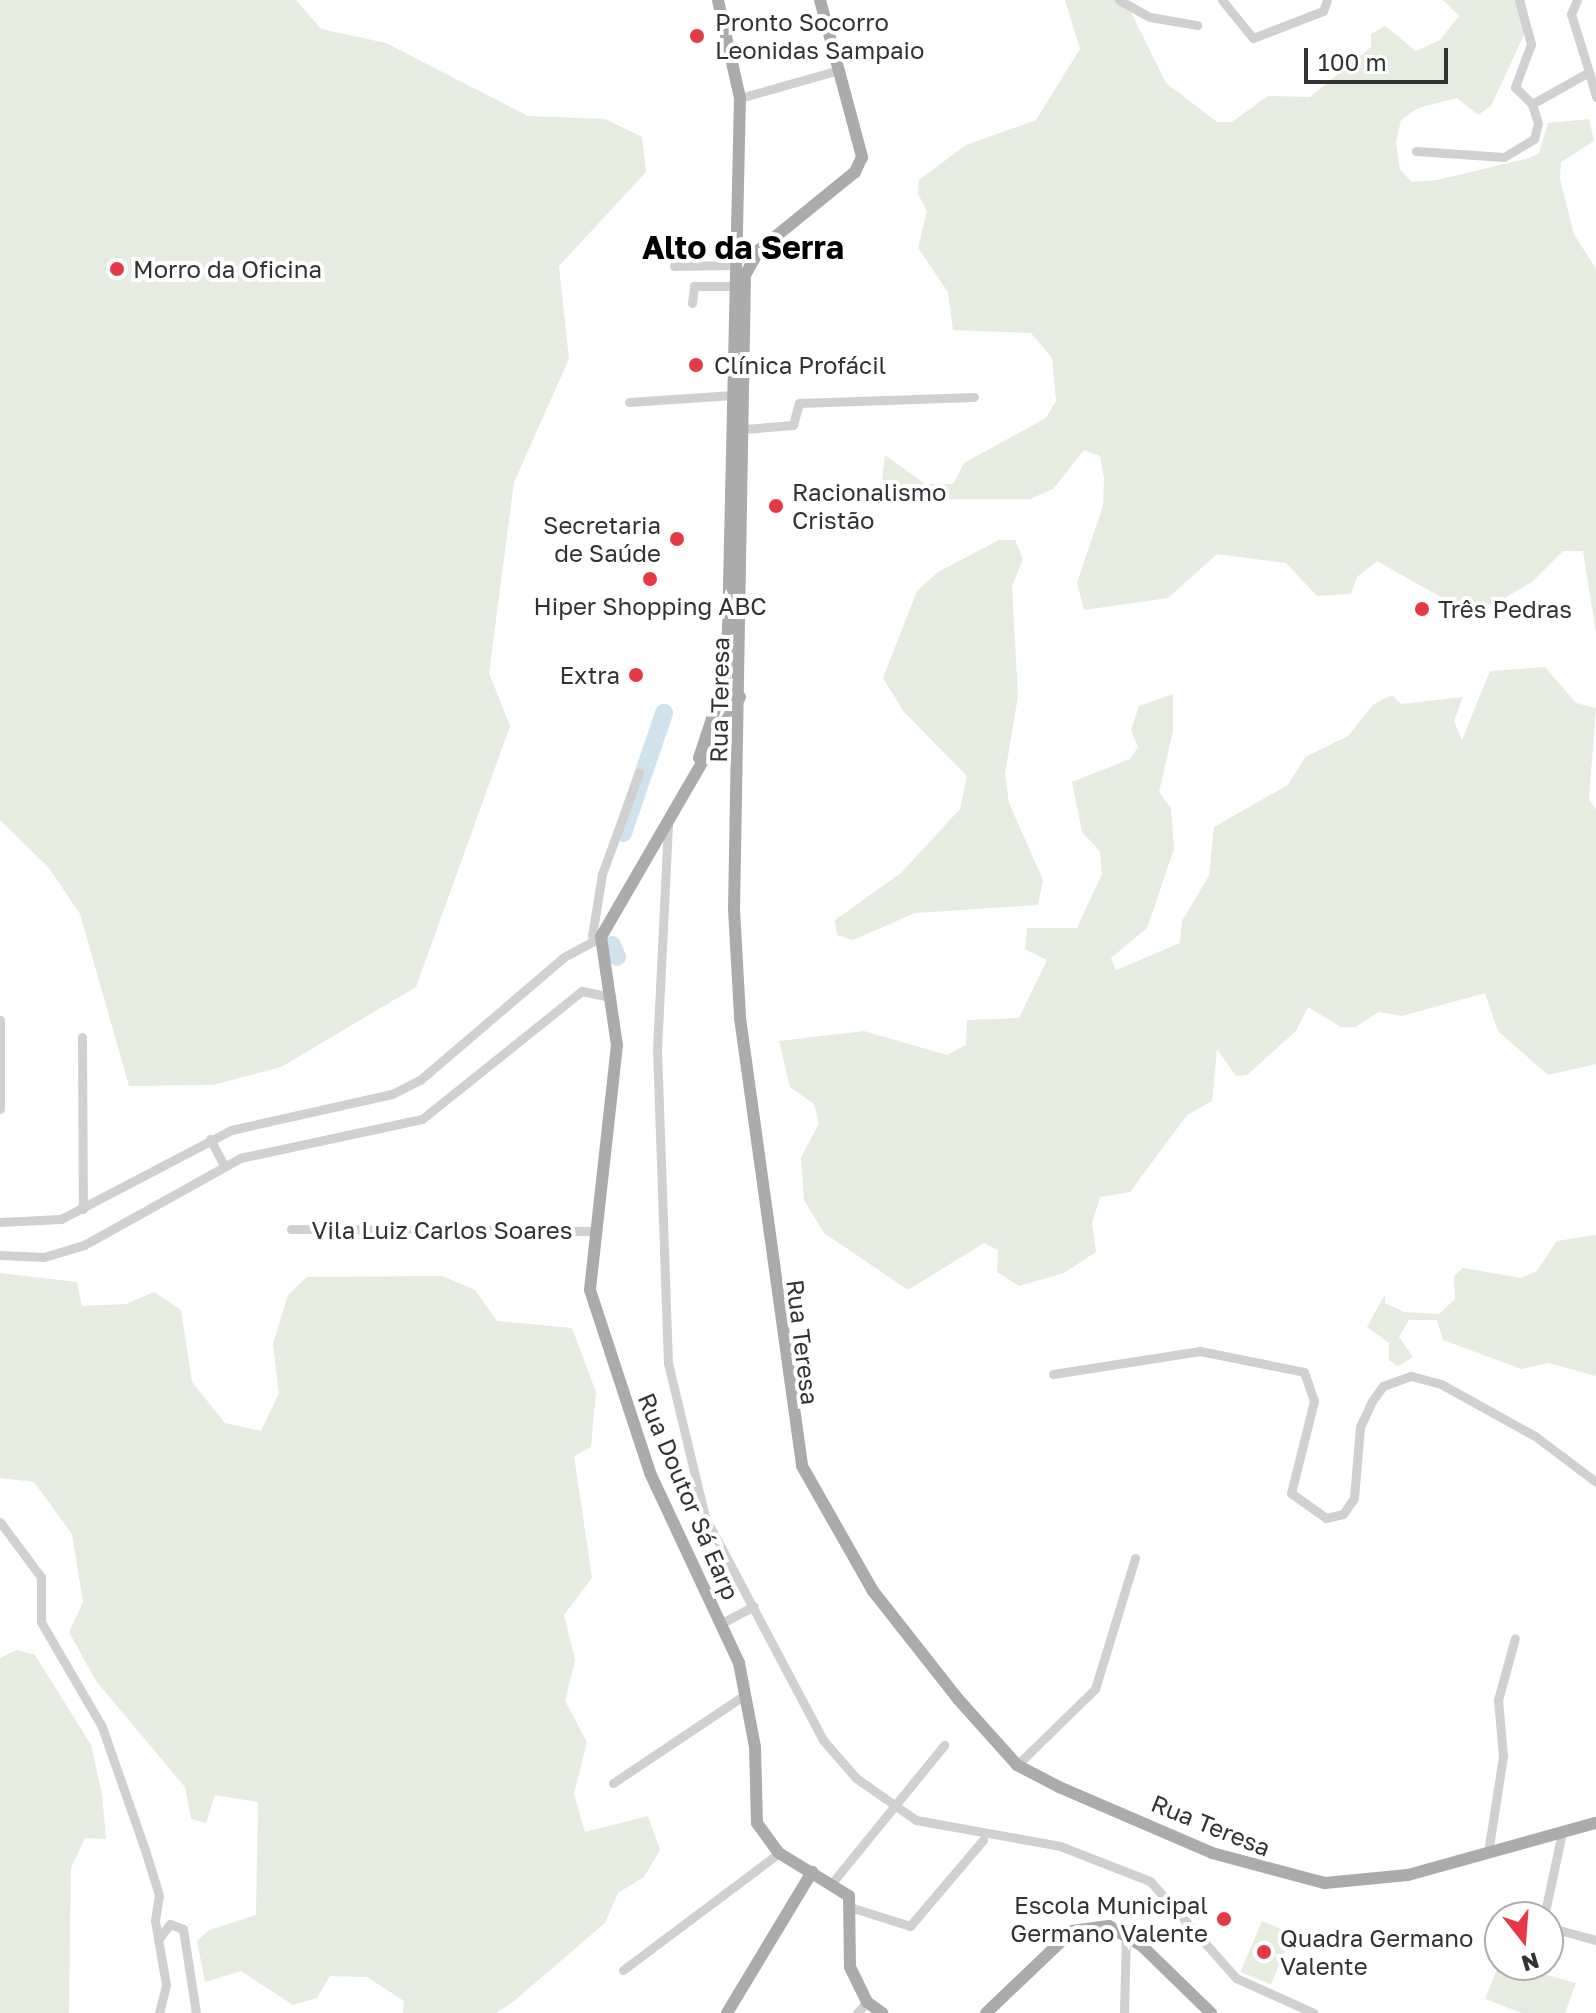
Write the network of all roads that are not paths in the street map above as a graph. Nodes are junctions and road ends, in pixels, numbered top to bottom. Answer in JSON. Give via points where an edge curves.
{"nodes":[{"id":1,"x":718,"y":0,"type":"edge"},
{"id":2,"x":820,"y":0,"type":"edge"},
{"id":3,"x":1119,"y":0,"type":"edge"},
{"id":4,"x":1222,"y":0,"type":"edge"},
{"id":5,"x":1327,"y":0,"type":"edge"},
{"id":6,"x":1519,"y":0,"type":"edge"},
{"id":7,"x":1577,"y":0,"type":"edge"},
{"id":8,"x":1197,"y":25,"type":"dead end"},
{"id":9,"x":839,"y":70,"type":"junction"},
{"id":10,"x":1589,"y":72,"type":"junction"},
{"id":11,"x":1596,"y":97,"type":"edge"},
{"id":12,"x":740,"y":98,"type":"junction"},
{"id":13,"x":1532,"y":104,"type":"junction"},
{"id":14,"x":1416,"y":151,"type":"dead end"},
{"id":15,"x":737,"y":232,"type":"junction"},
{"id":16,"x":759,"y":250,"type":"junction"},
{"id":17,"x":734,"y":265,"type":"junction"},
{"id":18,"x":674,"y":266,"type":"dead end"},
{"id":19,"x":734,"y":286,"type":"junction"},
{"id":20,"x":692,"y":303,"type":"dead end"},
{"id":21,"x":733,"y":395,"type":"junction"},
{"id":22,"x":974,"y":397,"type":"dead end"},
{"id":23,"x":629,"y":402,"type":"dead end"},
{"id":24,"x":744,"y":429,"type":"junction"},
{"id":25,"x":739,"y":678,"type":"junction"},
{"id":26,"x":725,"y":679,"type":"junction"},
{"id":27,"x":740,"y":697,"type":"junction"},
{"id":28,"x":697,"y":765,"type":"junction"},
{"id":29,"x":639,"y":773,"type":"dead end"},
{"id":30,"x":668,"y":825,"type":"junction"},
{"id":31,"x":597,"y":937,"type":"junction"},
{"id":32,"x":609,"y":971,"type":"junction"},
{"id":33,"x":582,"y":991,"type":"junction"},
{"id":34,"x":614,"y":1001,"type":"junction"},
{"id":35,"x":0,"y":1020,"type":"edge"},
{"id":36,"x":82,"y":1037,"type":"dead end"},
{"id":37,"x":0,"y":1109,"type":"edge"},
{"id":38,"x":210,"y":1139,"type":"junction"},
{"id":39,"x":224,"y":1165,"type":"junction"},
{"id":40,"x":83,"y":1209,"type":"junction"},
{"id":41,"x":0,"y":1222,"type":"edge"},
{"id":42,"x":291,"y":1229,"type":"dead end"},
{"id":43,"x":594,"y":1231,"type":"junction"},
{"id":44,"x":0,"y":1255,"type":"edge"},
{"id":45,"x":1053,"y":1374,"type":"dead end"},
{"id":46,"x":1596,"y":1482,"type":"edge"},
{"id":47,"x":0,"y":1522,"type":"edge"},
{"id":48,"x":1135,"y":1558,"type":"dead end"},
{"id":49,"x":754,"y":1606,"type":"junction"},
{"id":50,"x":720,"y":1624,"type":"junction"},
{"id":51,"x":1515,"y":1638,"type":"dead end"},
{"id":52,"x":746,"y":1694,"type":"junction"},
{"id":53,"x":944,"y":1745,"type":"dead end"},
{"id":54,"x":1017,"y":1765,"type":"junction"},
{"id":55,"x":613,"y":1783,"type":"dead end"},
{"id":56,"x":894,"y":1807,"type":"junction"},
{"id":57,"x":1596,"y":1823,"type":"edge"},
{"id":58,"x":1562,"y":1832,"type":"junction"},
{"id":59,"x":983,"y":1840,"type":"dead end"},
{"id":60,"x":779,"y":1853,"type":"junction"},
{"id":61,"x":1488,"y":1853,"type":"junction"},
{"id":62,"x":812,"y":1872,"type":"junction"},
{"id":63,"x":836,"y":1878,"type":"junction"},
{"id":64,"x":1547,"y":1901,"type":"edge"},
{"id":65,"x":853,"y":1908,"type":"junction"},
{"id":66,"x":1564,"y":1931,"type":"edge"},
{"id":67,"x":1126,"y":1933,"type":"junction"},
{"id":68,"x":158,"y":1940,"type":"junction"},
{"id":69,"x":1596,"y":1940,"type":"edge"},
{"id":70,"x":623,"y":1970,"type":"dead end"},
{"id":71,"x":867,"y":2002,"type":"junction"},
{"id":72,"x":159,"y":2013,"type":"edge"},
{"id":73,"x":196,"y":2013,"type":"edge"},
{"id":74,"x":727,"y":2013,"type":"edge"},
{"id":75,"x":857,"y":2013,"type":"edge"},
{"id":76,"x":882,"y":2013,"type":"edge"},
{"id":77,"x":986,"y":2013,"type":"edge"},
{"id":78,"x":1124,"y":2013,"type":"edge"},
{"id":79,"x":1211,"y":2013,"type":"edge"},
{"id":80,"x":1314,"y":2013,"type":"edge"}],
"edges":[{"from":1,"to":12,"type":"main road","name":"Rua Teresa"},
{"from":2,"to":9,"type":"main road"},
{"from":3,"to":8,"type":"street","via":[[1150,17]]},
{"from":4,"to":5,"type":"street","via":[[1253,38],[1323,11]]},
{"from":6,"to":13,"type":"street","via":[[1531,44],[1515,87]]},
{"from":7,"to":10,"type":"street","via":[[1571,14]]},
{"from":9,"to":12,"type":"street"},
{"from":9,"to":16,"type":"main road","via":[[860,164]]},
{"from":10,"to":11,"type":"street"},
{"from":10,"to":13,"type":"street"},
{"from":12,"to":15,"type":"main road","name":"Rua Teresa"},
{"from":13,"to":14,"type":"street","via":[[1538,123],[1534,139],[1504,157]]},
{"from":15,"to":16,"type":"main road"},
{"from":15,"to":17,"type":"main road","name":"Rua Teresa"},
{"from":16,"to":24,"type":"main road","name":"Rua Teresa","via":[[745,275]]},
{"from":17,"to":18,"type":"street"},
{"from":17,"to":19,"type":"main road","name":"Rua Teresa"},
{"from":19,"to":20,"type":"street","via":[[694,286]]},
{"from":19,"to":21,"type":"main road","name":"Rua Teresa"},
{"from":21,"to":23,"type":"street"},
{"from":21,"to":26,"type":"main road","name":"Rua Teresa"},
{"from":22,"to":24,"type":"street","via":[[799,403],[793,425]]},
{"from":24,"to":25,"type":"main road","name":"Rua Teresa"},
{"from":25,"to":26,"type":"main road","via":[[732,673]]},
{"from":25,"to":27,"type":"main road","name":"Rua Teresa"},
{"from":26,"to":28,"type":"main road","name":"Rua Teresa"},
{"from":27,"to":28,"type":"main road"},
{"from":27,"to":54,"type":"main road","name":"Rua Teresa","via":[[736,976],[802,1466],[873,1591]]},
{"from":28,"to":30,"type":"main road"},
{"from":29,"to":31,"type":"street","via":[[599,885]]},
{"from":30,"to":31,"type":"main road"},
{"from":30,"to":49,"type":"street","via":[[657,1049],[668,1363],[705,1517]]},
{"from":31,"to":32,"type":"main road","name":"Rua Doutor Sá Earp"},
{"from":31,"to":38,"type":"street","via":[[420,1080]]},
{"from":32,"to":33,"type":"street"},
{"from":32,"to":34,"type":"main road","name":"Rua Doutor Sá Earp"},
{"from":33,"to":34,"type":"street","via":[[605,991]]},
{"from":33,"to":39,"type":"street","via":[[422,1119]]},
{"from":34,"to":43,"type":"main road","name":"Rua Doutor Sá Earp","via":[[617,1045]]},
{"from":35,"to":37,"type":"street"},
{"from":36,"to":40,"type":"street"},
{"from":38,"to":39,"type":"street"},
{"from":38,"to":40,"type":"street"},
{"from":39,"to":44,"type":"street","via":[[84,1245],[44,1257]]},
{"from":40,"to":41,"type":"street","via":[[37,1226]]},
{"from":42,"to":43,"type":"street","name":"Vila Luiz Carlos Soares"},
{"from":43,"to":50,"type":"main road","name":"Rua Doutor Sá Earp","via":[[594,1315],[650,1473]]},
{"from":45,"to":46,"type":"street","via":[[1087,1363],[1200,1351],[1304,1372],[1314,1401],[1291,1493],[1326,1518],[1343,1514],[1354,1498],[1360,1427],[1372,1401],[1383,1386],[1411,1376],[1441,1384],[1535,1436]]},
{"from":47,"to":68,"type":"street","via":[[38,1571],[41,1622],[102,1727],[159,1895]]},
{"from":48,"to":54,"type":"street","via":[[1095,1689]]},
{"from":49,"to":50,"type":"street"},
{"from":49,"to":56,"type":"street","via":[[823,1740]]},
{"from":50,"to":52,"type":"main road","name":"Rua Doutor Sá Earp"},
{"from":51,"to":61,"type":"street","via":[[1498,1700],[1503,1756]]},
{"from":52,"to":55,"type":"street"},
{"from":52,"to":60,"type":"main road","name":"Rua Doutor Sá Earp","via":[[757,1823]]},
{"from":53,"to":56,"type":"street"},
{"from":54,"to":61,"type":"main road","name":"Rua Teresa","via":[[1274,1874],[1360,1883]]},
{"from":56,"to":63,"type":"street"},
{"from":56,"to":80,"type":"street","via":[[943,1829],[1060,1846],[1133,1871],[1162,1889],[1236,1978]]},
{"from":57,"to":58,"type":"main road","name":"Rua Teresa"},
{"from":58,"to":61,"type":"main road","name":"Rua Teresa"},
{"from":58,"to":64,"type":"street"},
{"from":59,"to":65,"type":"street","via":[[910,1926]]},
{"from":60,"to":62,"type":"main road","name":"Rua Doutor Sá Earp"},
{"from":60,"to":70,"type":"street"},
{"from":62,"to":63,"type":"main road","name":"Rua Doutor Sá Earp"},
{"from":62,"to":74,"type":"main road"},
{"from":63,"to":65,"type":"main road","name":"Rua Doutor Sá Earp"},
{"from":65,"to":71,"type":"main road","via":[[850,1967]]},
{"from":66,"to":69,"type":"street"},
{"from":67,"to":77,"type":"main road","via":[[1109,1926],[1072,1931]]},
{"from":67,"to":78,"type":"street"},
{"from":67,"to":79,"type":"main road"},
{"from":68,"to":72,"type":"street","via":[[166,1985]]},
{"from":68,"to":73,"type":"street","via":[[170,1924],[183,1929]]},
{"from":71,"to":75,"type":"street"},
{"from":71,"to":76,"type":"main road"}]}
